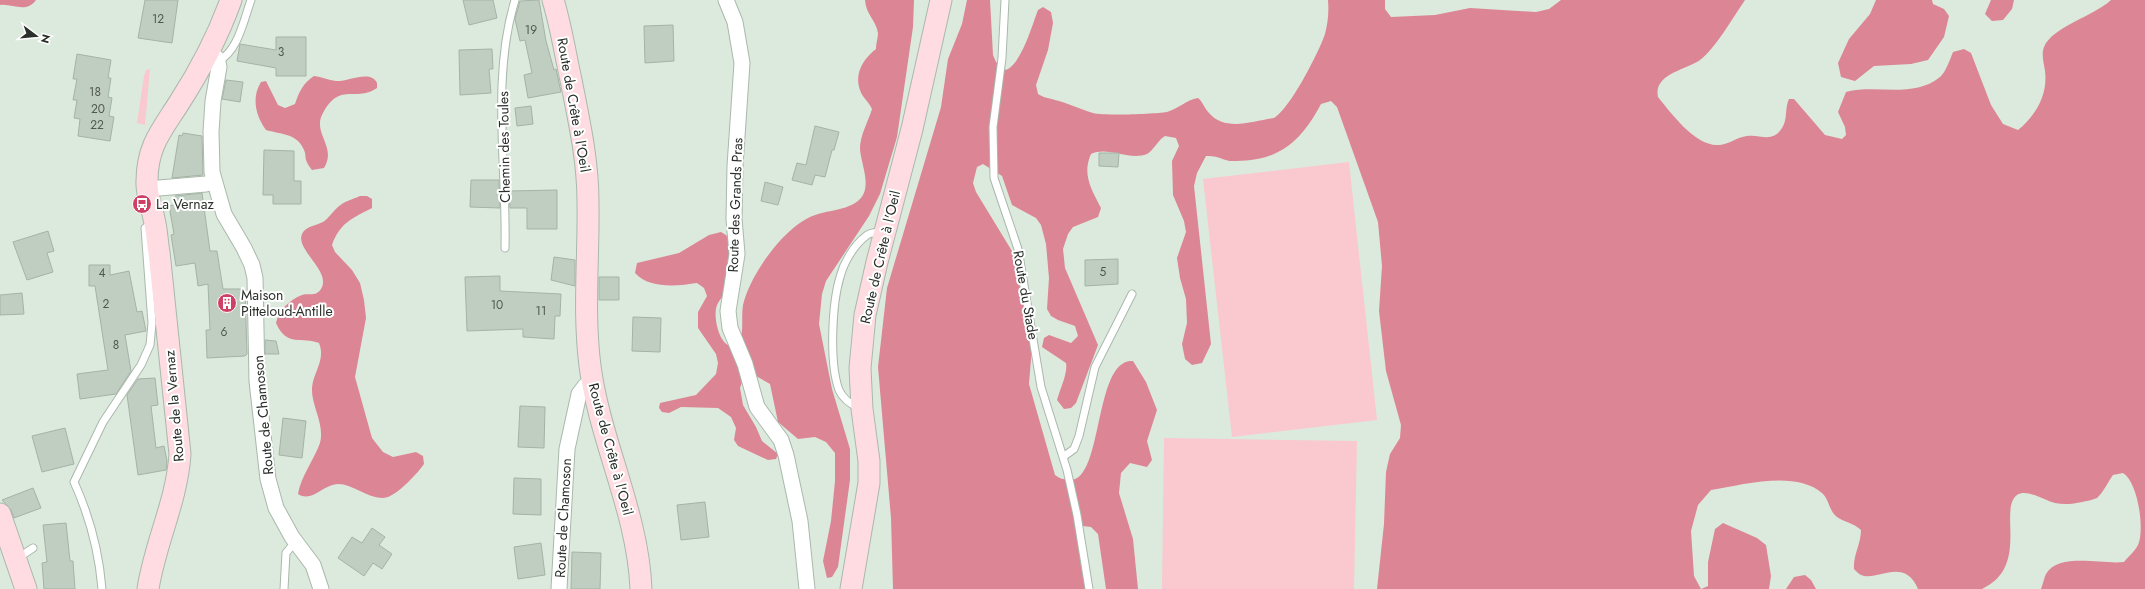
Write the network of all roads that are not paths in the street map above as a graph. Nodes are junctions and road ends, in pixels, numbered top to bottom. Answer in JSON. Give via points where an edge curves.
{"nodes":[{"id":1,"x":231,"y":0,"type":"edge"},
{"id":2,"x":251,"y":0,"type":"edge"},
{"id":3,"x":515,"y":0,"type":"edge"},
{"id":4,"x":553,"y":0,"type":"edge"},
{"id":5,"x":726,"y":0,"type":"edge"},
{"id":6,"x":941,"y":0,"type":"edge"},
{"id":7,"x":1005,"y":0,"type":"edge"},
{"id":8,"x":214,"y":55,"type":"junction"},
{"id":9,"x":214,"y":181,"type":"junction"},
{"id":10,"x":152,"y":188,"type":"junction"},
{"id":11,"x":155,"y":221,"type":"junction"},
{"id":12,"x":885,"y":230,"type":"junction"},
{"id":13,"x":505,"y":248,"type":"dead end"},
{"id":14,"x":1132,"y":294,"type":"dead end"},
{"id":15,"x":592,"y":383,"type":"junction"},
{"id":16,"x":862,"y":409,"type":"junction"},
{"id":17,"x":1063,"y":457,"type":"junction"},
{"id":18,"x":0,"y":514,"type":"edge"},
{"id":19,"x":295,"y":542,"type":"junction"},
{"id":20,"x":26,"y":589,"type":"edge"},
{"id":21,"x":102,"y":589,"type":"edge"},
{"id":22,"x":148,"y":589,"type":"edge"},
{"id":23,"x":284,"y":589,"type":"edge"},
{"id":24,"x":321,"y":589,"type":"edge"},
{"id":25,"x":559,"y":589,"type":"edge"},
{"id":26,"x":641,"y":589,"type":"edge"},
{"id":27,"x":807,"y":589,"type":"edge"},
{"id":28,"x":851,"y":589,"type":"edge"},
{"id":29,"x":1089,"y":589,"type":"edge"}],
"edges":[{"from":1,"to":8,"type":"street","name":"Route de la Vernaz"},
{"from":2,"to":8,"type":"lane","via":[[236,39],[225,57]]},
{"from":3,"to":13,"type":"lane","name":"Chemin des Toules","via":[[510,18],[500,103]]},
{"from":4,"to":15,"type":"street","name":"Route de Crête à l'Oeil","via":[[586,160],[586,295]]},
{"from":5,"to":27,"type":"street","name":"Route des Grands Pras","via":[[735,22],[742,63],[735,166],[734,219],[737,254],[728,311],[730,328],[745,364],[757,407],[780,440],[786,455],[800,521]]},
{"from":6,"to":12,"type":"street","name":"Route de Crête à l'Oeil","via":[[912,129]]},
{"from":7,"to":17,"type":"lane","name":"Route du Stade","via":[[993,127],[994,178],[1017,243],[1041,387]]},
{"from":8,"to":9,"type":"street","name":"Route de Chamoson","via":[[219,67],[213,100],[210,144]]},
{"from":8,"to":10,"type":"street","name":"Route de la Vernaz","via":[[164,123],[148,166]]},
{"from":9,"to":10,"type":"street","via":[[206,184]]},
{"from":9,"to":19,"type":"street","name":"Route de Chamoson","via":[[224,214],[244,248],[254,272],[257,381],[268,479],[276,508]]},
{"from":10,"to":11,"type":"street","name":"Route de la Vernaz"},
{"from":11,"to":21,"type":"lane","via":[[145,228],[152,324],[148,352],[103,422],[74,482],[90,522]]},
{"from":11,"to":22,"type":"street","name":"Route de la Vernaz","via":[[180,454],[177,481]]},
{"from":12,"to":16,"type":"street","name":"Route de Crête à l'Oeil","via":[[871,285],[863,334],[860,368]]},
{"from":12,"to":16,"type":"lane","via":[[867,234],[853,248],[840,276],[835,306],[833,366],[840,391],[849,404]]},
{"from":14,"to":17,"type":"lane","via":[[1095,367],[1074,449]]},
{"from":15,"to":25,"type":"street","name":"Route de Chamoson","via":[[583,387],[579,394],[567,449]]},
{"from":15,"to":26,"type":"street","name":"Route de Crête à l'Oeil","via":[[636,538]]},
{"from":16,"to":28,"type":"street","name":"Route de Crête à l'Oeil","via":[[869,461],[869,483]]},
{"from":17,"to":29,"type":"lane","name":"Route du Stade","via":[[1077,515]]},
{"from":18,"to":20,"type":"street","via":[[24,554]]},
{"from":19,"to":23,"type":"lane","via":[[286,553]]},
{"from":19,"to":24,"type":"street","name":"Route de Chamoson","via":[[313,565]]}]}
